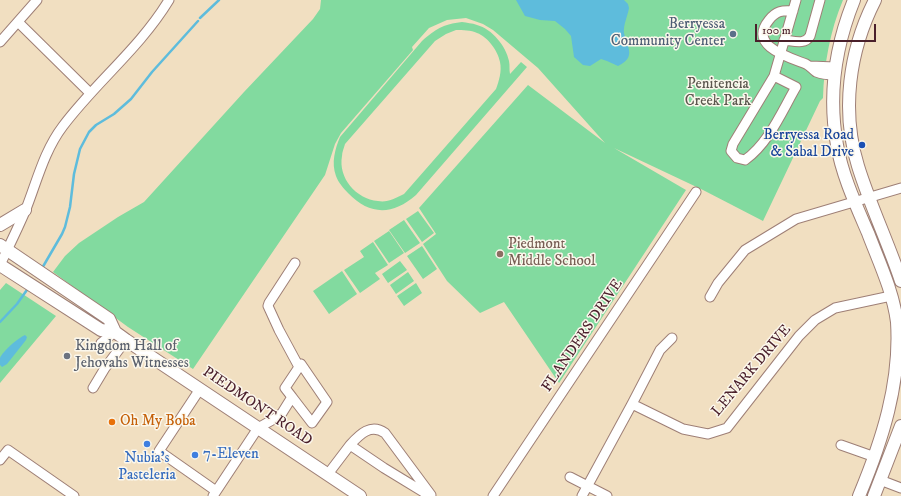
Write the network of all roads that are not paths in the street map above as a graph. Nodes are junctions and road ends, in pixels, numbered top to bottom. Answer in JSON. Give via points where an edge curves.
{"nodes":[{"id":1,"x":37,"y":0,"type":"edge"},
{"id":2,"x":169,"y":0,"type":"edge"},
{"id":3,"x":796,"y":0,"type":"edge"},
{"id":4,"x":820,"y":0,"type":"edge"},
{"id":5,"x":854,"y":0,"type":"edge"},
{"id":6,"x":873,"y":2,"type":"edge"},
{"id":7,"x":793,"y":11,"type":"junction"},
{"id":8,"x":18,"y":22,"type":"junction"},
{"id":9,"x":784,"y":40,"type":"junction"},
{"id":10,"x":0,"y":42,"type":"edge"},
{"id":11,"x":780,"y":54,"type":"junction"},
{"id":12,"x":834,"y":71,"type":"junction"},
{"id":13,"x":774,"y":76,"type":"junction"},
{"id":14,"x":90,"y":93,"type":"junction"},
{"id":15,"x":901,"y":188,"type":"edge"},
{"id":16,"x":696,"y":192,"type":"dead end"},
{"id":17,"x":869,"y":197,"type":"junction"},
{"id":18,"x":855,"y":201,"type":"junction"},
{"id":19,"x":25,"y":210,"type":"junction"},
{"id":20,"x":0,"y":225,"type":"edge"},
{"id":21,"x":4,"y":248,"type":"edge"},
{"id":22,"x":295,"y":263,"type":"dead end"},
{"id":23,"x":0,"y":265,"type":"edge"},
{"id":24,"x":901,"y":281,"type":"edge"},
{"id":25,"x":891,"y":296,"type":"junction"},
{"id":26,"x":710,"y":298,"type":"dead end"},
{"id":27,"x":115,"y":332,"type":"junction"},
{"id":28,"x":672,"y":338,"type":"dead end"},
{"id":29,"x":126,"y":340,"type":"junction"},
{"id":30,"x":101,"y":343,"type":"dead end"},
{"id":31,"x":299,"y":367,"type":"junction"},
{"id":32,"x":93,"y":388,"type":"dead end"},
{"id":33,"x":200,"y":389,"type":"junction"},
{"id":34,"x":898,"y":390,"type":"edge"},
{"id":35,"x":292,"y":397,"type":"junction"},
{"id":36,"x":632,"y":404,"type":"junction"},
{"id":37,"x":901,"y":426,"type":"edge"},
{"id":38,"x":258,"y":428,"type":"junction"},
{"id":39,"x":350,"y":445,"type":"junction"},
{"id":40,"x":841,"y":445,"type":"dead end"},
{"id":41,"x":875,"y":457,"type":"junction"},
{"id":42,"x":0,"y":460,"type":"edge"},
{"id":43,"x":328,"y":474,"type":"junction"},
{"id":44,"x":570,"y":477,"type":"dead end"},
{"id":45,"x":880,"y":480,"type":"junction"},
{"id":46,"x":588,"y":485,"type":"junction"},
{"id":47,"x":901,"y":488,"type":"edge"},
{"id":48,"x":214,"y":493,"type":"edge"},
{"id":49,"x":355,"y":495,"type":"edge"},
{"id":50,"x":74,"y":496,"type":"edge"},
{"id":51,"x":431,"y":496,"type":"edge"},
{"id":52,"x":493,"y":496,"type":"edge"},
{"id":53,"x":582,"y":496,"type":"edge"},
{"id":54,"x":607,"y":496,"type":"edge"},
{"id":55,"x":859,"y":496,"type":"edge"},
{"id":56,"x":874,"y":496,"type":"edge"}],
"edges":[{"from":1,"to":8,"type":"street"},
{"from":2,"to":14,"type":"street","via":[[142,38]]},
{"from":3,"to":7,"type":"street"},
{"from":4,"to":9,"type":"street","via":[[808,40]]},
{"from":5,"to":12,"type":"main road","via":[[846,20]]},
{"from":6,"to":17,"type":"main road","via":[[858,42],[851,75],[849,103],[852,144]]},
{"from":7,"to":9,"type":"street"},
{"from":7,"to":11,"type":"street","via":[[777,12],[764,27],[763,37],[766,43]]},
{"from":8,"to":10,"type":"street"},
{"from":8,"to":14,"type":"street"},
{"from":9,"to":11,"type":"street"},
{"from":11,"to":12,"type":"street","via":[[810,66]]},
{"from":11,"to":13,"type":"street"},
{"from":12,"to":18,"type":"main road","via":[[832,102],[837,145]]},
{"from":13,"to":13,"type":"street","via":[[733,144],[731,151],[737,158],[745,160],[754,154],[769,134],[796,87]]},
{"from":14,"to":19,"type":"street","via":[[62,127],[43,160]]},
{"from":15,"to":17,"type":"street"},
{"from":16,"to":52,"type":"street","name":"FLANDERS DRIVE"},
{"from":17,"to":18,"type":"street"},
{"from":17,"to":24,"type":"main road"},
{"from":18,"to":25,"type":"main road"},
{"from":18,"to":26,"type":"street","via":[[796,219],[745,250],[718,283]]},
{"from":19,"to":20,"type":"main road"},
{"from":19,"to":21,"type":"street"},
{"from":21,"to":23,"type":"street"},
{"from":21,"to":27,"type":"main road","name":"PIEDMONT ROAD","via":[[109,319]]},
{"from":22,"to":31,"type":"street","via":[[268,306]]},
{"from":23,"to":27,"type":"main road","name":"PIEDMONT ROAD","via":[[100,330]]},
{"from":25,"to":34,"type":"main road","via":[[899,340]]},
{"from":25,"to":36,"type":"street","name":"LENARK DRIVE","via":[[835,308],[815,320],[799,336],[727,428],[708,434],[683,429]]},
{"from":27,"to":29,"type":"main road","name":"PIEDMONT ROAD"},
{"from":27,"to":30,"type":"street"},
{"from":28,"to":36,"type":"street","via":[[660,350]]},
{"from":29,"to":32,"type":"street"},
{"from":29,"to":33,"type":"main road","name":"PIEDMONT ROAD"},
{"from":31,"to":35,"type":"street","via":[[285,388]]},
{"from":31,"to":35,"type":"street","via":[[301,364],[327,402],[312,423]]},
{"from":33,"to":38,"type":"main road","name":"PIEDMONT ROAD"},
{"from":33,"to":48,"type":"street","via":[[159,451]]},
{"from":34,"to":41,"type":"main road"},
{"from":35,"to":38,"type":"street","via":[[282,413]]},
{"from":36,"to":46,"type":"street"},
{"from":37,"to":45,"type":"main road"},
{"from":38,"to":43,"type":"main road","name":"PIEDMONT ROAD"},
{"from":38,"to":48,"type":"street"},
{"from":39,"to":43,"type":"street"},
{"from":39,"to":51,"type":"street"},
{"from":39,"to":51,"type":"street","via":[[366,430],[375,428],[382,431]]},
{"from":40,"to":41,"type":"street"},
{"from":41,"to":55,"type":"main road"},
{"from":42,"to":50,"type":"street","via":[[8,450]]},
{"from":43,"to":49,"type":"main road","name":"PIEDMONT ROAD"},
{"from":44,"to":46,"type":"street"},
{"from":45,"to":47,"type":"street"},
{"from":45,"to":56,"type":"main road"},
{"from":46,"to":53,"type":"street"},
{"from":46,"to":54,"type":"street"}]}
